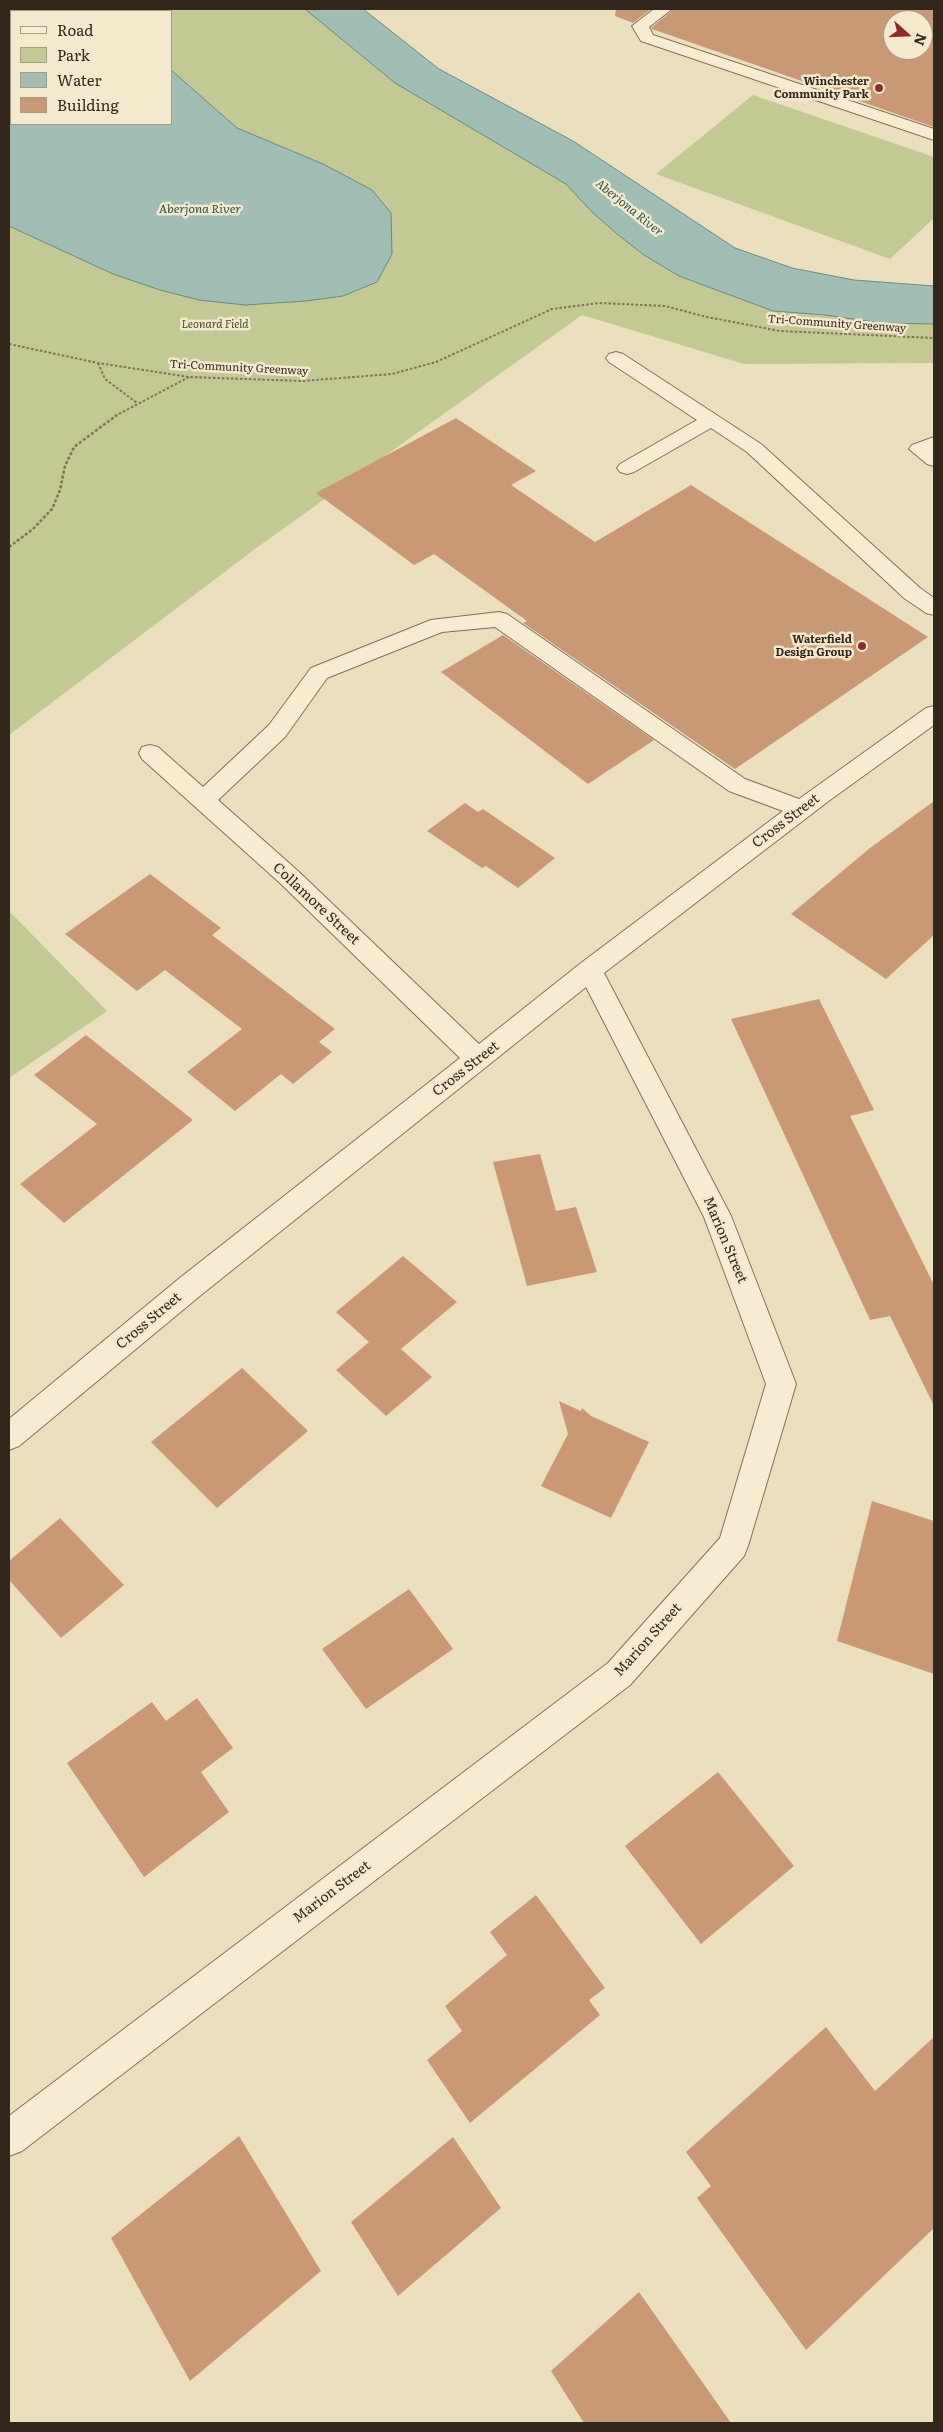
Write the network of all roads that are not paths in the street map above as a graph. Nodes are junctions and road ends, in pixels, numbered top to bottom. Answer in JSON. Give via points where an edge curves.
{"nodes":[{"id":1,"x":664,"y":9,"type":"edge"},
{"id":2,"x":934,"y":135,"type":"edge"},
{"id":3,"x":616,"y":358,"type":"dead end"},
{"id":4,"x":711,"y":420,"type":"junction"},
{"id":5,"x":934,"y":443,"type":"edge"},
{"id":6,"x":934,"y":460,"type":"edge"},
{"id":7,"x":628,"y":468,"type":"dead end"},
{"id":8,"x":934,"y":608,"type":"edge"},
{"id":9,"x":934,"y":714,"type":"edge"},
{"id":10,"x":150,"y":753,"type":"dead end"},
{"id":11,"x":204,"y":801,"type":"junction"},
{"id":12,"x":802,"y":809,"type":"junction"},
{"id":13,"x":590,"y":970,"type":"junction"},
{"id":14,"x":478,"y":1059,"type":"junction"},
{"id":15,"x":9,"y":1437,"type":"edge"},
{"id":16,"x":9,"y":2138,"type":"edge"}],
"edges":[{"from":1,"to":2,"type":"street","via":[[640,26],[647,38]]},
{"from":3,"to":4,"type":"street"},
{"from":4,"to":7,"type":"street"},
{"from":4,"to":8,"type":"street","via":[[754,448],[912,593]]},
{"from":5,"to":6,"type":"street","via":[[919,449]]},
{"from":9,"to":12,"type":"street","name":"Cross Street"},
{"from":10,"to":11,"type":"street","name":"Collamore Street"},
{"from":11,"to":12,"type":"street","via":[[277,731],[319,673],[439,625],[499,619],[737,785]]},
{"from":11,"to":14,"type":"street","name":"Collamore Street","via":[[289,877]]},
{"from":12,"to":13,"type":"street","name":"Cross Street"},
{"from":13,"to":14,"type":"street","name":"Cross Street"},
{"from":13,"to":16,"type":"street","name":"Marion Street","via":[[717,1216],[781,1384],[733,1546],[619,1674]]},
{"from":14,"to":15,"type":"street","name":"Cross Street","via":[[192,1286]]}]}
